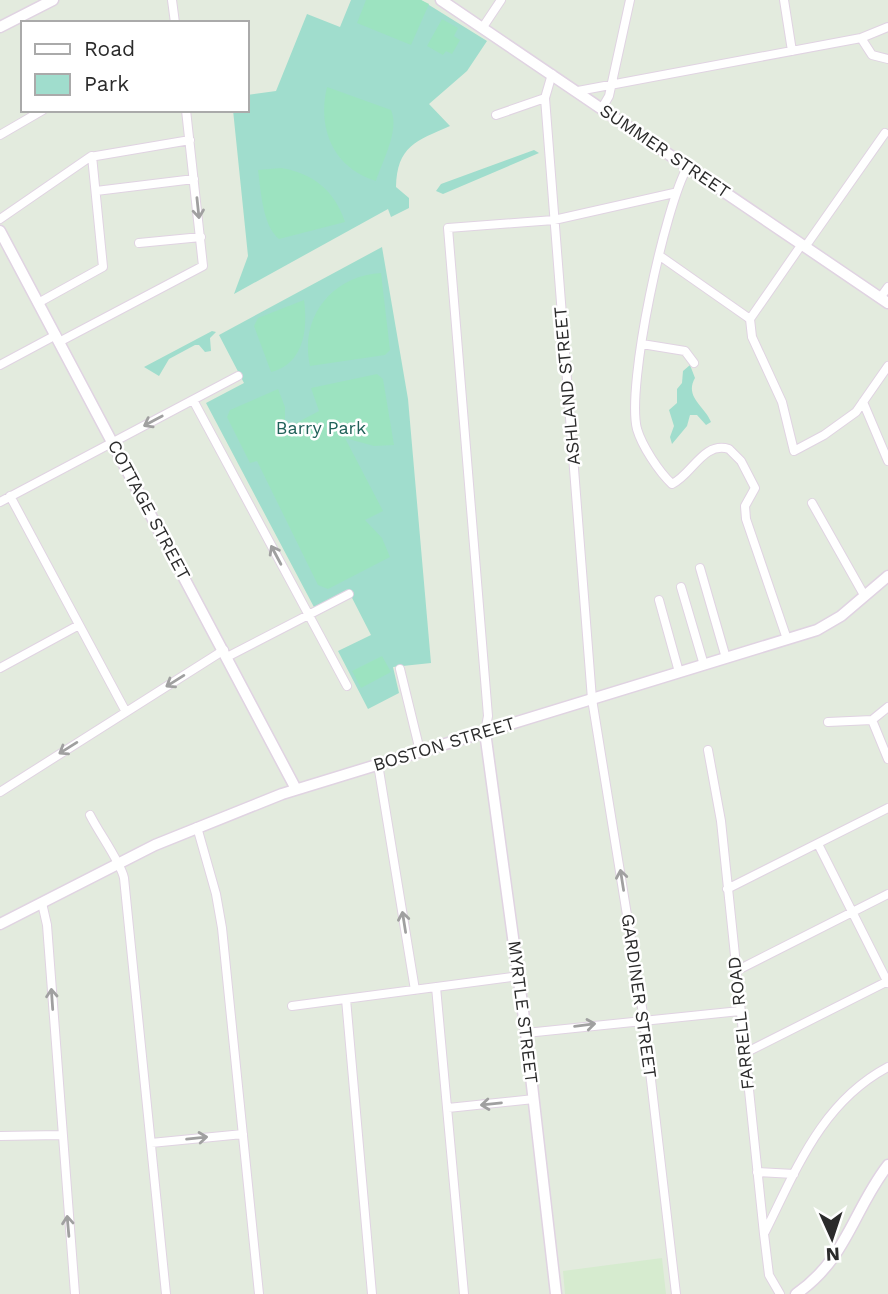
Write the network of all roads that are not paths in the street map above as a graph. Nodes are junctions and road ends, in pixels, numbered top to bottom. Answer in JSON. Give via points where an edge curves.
{"nodes":[{"id":1,"x":52,"y":0,"type":"edge"},
{"id":2,"x":172,"y":0,"type":"edge"},
{"id":3,"x":441,"y":0,"type":"edge"},
{"id":4,"x":501,"y":0,"type":"edge"},
{"id":5,"x":630,"y":0,"type":"edge"},
{"id":6,"x":784,"y":0,"type":"edge"},
{"id":7,"x":175,"y":21,"type":"edge"},
{"id":8,"x":0,"y":27,"type":"edge"},
{"id":9,"x":483,"y":27,"type":"junction"},
{"id":10,"x":888,"y":27,"type":"edge"},
{"id":11,"x":861,"y":38,"type":"junction"},
{"id":12,"x":792,"y":51,"type":"junction"},
{"id":13,"x":888,"y":59,"type":"edge"},
{"id":14,"x":552,"y":74,"type":"junction"},
{"id":15,"x":611,"y":84,"type":"junction"},
{"id":16,"x":578,"y":91,"type":"junction"},
{"id":17,"x":545,"y":98,"type":"junction"},
{"id":18,"x":602,"y":108,"type":"junction"},
{"id":19,"x":40,"y":112,"type":"edge"},
{"id":20,"x":187,"y":112,"type":"edge"},
{"id":21,"x":496,"y":115,"type":"dead end"},
{"id":22,"x":885,"y":133,"type":"dead end"},
{"id":23,"x":0,"y":135,"type":"edge"},
{"id":24,"x":190,"y":140,"type":"junction"},
{"id":25,"x":92,"y":156,"type":"junction"},
{"id":26,"x":688,"y":166,"type":"junction"},
{"id":27,"x":194,"y":179,"type":"junction"},
{"id":28,"x":96,"y":191,"type":"junction"},
{"id":29,"x":674,"y":193,"type":"junction"},
{"id":30,"x":0,"y":219,"type":"edge"},
{"id":31,"x":554,"y":220,"type":"junction"},
{"id":32,"x":0,"y":231,"type":"edge"},
{"id":33,"x":201,"y":237,"type":"junction"},
{"id":34,"x":139,"y":243,"type":"dead end"},
{"id":35,"x":803,"y":245,"type":"junction"},
{"id":36,"x":660,"y":256,"type":"junction"},
{"id":37,"x":888,"y":287,"type":"edge"},
{"id":38,"x":884,"y":301,"type":"edge"},
{"id":39,"x":38,"y":303,"type":"junction"},
{"id":40,"x":750,"y":319,"type":"junction"},
{"id":41,"x":57,"y":339,"type":"junction"},
{"id":42,"x":642,"y":344,"type":"junction"},
{"id":43,"x":694,"y":363,"type":"dead end"},
{"id":44,"x":0,"y":365,"type":"edge"},
{"id":45,"x":888,"y":366,"type":"edge"},
{"id":46,"x":238,"y":376,"type":"dead end"},
{"id":47,"x":192,"y":400,"type":"junction"},
{"id":48,"x":863,"y":402,"type":"junction"},
{"id":49,"x":113,"y":442,"type":"junction"},
{"id":50,"x":888,"y":461,"type":"edge"},
{"id":51,"x":10,"y":496,"type":"junction"},
{"id":52,"x":0,"y":502,"type":"edge"},
{"id":53,"x":812,"y":503,"type":"dead end"},
{"id":54,"x":699,"y":568,"type":"dead end"},
{"id":55,"x":888,"y":576,"type":"edge"},
{"id":56,"x":681,"y":587,"type":"dead end"},
{"id":57,"x":348,"y":594,"type":"dead end"},
{"id":58,"x":864,"y":596,"type":"junction"},
{"id":59,"x":659,"y":600,"type":"dead end"},
{"id":60,"x":309,"y":614,"type":"junction"},
{"id":61,"x":79,"y":625,"type":"junction"},
{"id":62,"x":787,"y":639,"type":"junction"},
{"id":63,"x":226,"y":653,"type":"junction"},
{"id":64,"x":726,"y":658,"type":"junction"},
{"id":65,"x":704,"y":665,"type":"junction"},
{"id":66,"x":0,"y":668,"type":"edge"},
{"id":67,"x":400,"y":668,"type":"dead end"},
{"id":68,"x":679,"y":672,"type":"junction"},
{"id":69,"x":347,"y":686,"type":"dead end"},
{"id":70,"x":592,"y":699,"type":"junction"},
{"id":71,"x":888,"y":707,"type":"edge"},
{"id":72,"x":126,"y":712,"type":"junction"},
{"id":73,"x":872,"y":720,"type":"junction"},
{"id":74,"x":828,"y":722,"type":"dead end"},
{"id":75,"x":485,"y":732,"type":"junction"},
{"id":76,"x":708,"y":750,"type":"dead end"},
{"id":77,"x":420,"y":751,"type":"junction"},
{"id":78,"x":888,"y":759,"type":"edge"},
{"id":79,"x":378,"y":764,"type":"junction"},
{"id":80,"x":296,"y":789,"type":"junction"},
{"id":81,"x":0,"y":792,"type":"edge"},
{"id":82,"x":888,"y":808,"type":"edge"},
{"id":83,"x":90,"y":815,"type":"dead end"},
{"id":84,"x":197,"y":827,"type":"junction"},
{"id":85,"x":818,"y":844,"type":"junction"},
{"id":86,"x":120,"y":863,"type":"junction"},
{"id":87,"x":727,"y":889,"type":"junction"},
{"id":88,"x":888,"y":894,"type":"edge"},
{"id":89,"x":42,"y":903,"type":"junction"},
{"id":90,"x":852,"y":912,"type":"junction"},
{"id":91,"x":0,"y":924,"type":"edge"},
{"id":92,"x":736,"y":971,"type":"junction"},
{"id":93,"x":519,"y":976,"type":"junction"},
{"id":94,"x":888,"y":982,"type":"edge"},
{"id":95,"x":436,"y":987,"type":"junction"},
{"id":96,"x":415,"y":990,"type":"junction"},
{"id":97,"x":346,"y":999,"type":"junction"},
{"id":98,"x":292,"y":1006,"type":"dead end"},
{"id":99,"x":740,"y":1011,"type":"junction"},
{"id":100,"x":644,"y":1020,"type":"junction"},
{"id":101,"x":526,"y":1032,"type":"junction"},
{"id":102,"x":745,"y":1053,"type":"junction"},
{"id":103,"x":888,"y":1067,"type":"edge"},
{"id":104,"x":534,"y":1099,"type":"junction"},
{"id":105,"x":448,"y":1108,"type":"junction"},
{"id":106,"x":243,"y":1134,"type":"junction"},
{"id":107,"x":61,"y":1135,"type":"junction"},
{"id":108,"x":0,"y":1136,"type":"edge"},
{"id":109,"x":151,"y":1143,"type":"junction"},
{"id":110,"x":888,"y":1165,"type":"edge"},
{"id":111,"x":757,"y":1172,"type":"junction"},
{"id":112,"x":794,"y":1174,"type":"junction"},
{"id":113,"x":764,"y":1234,"type":"junction"},
{"id":114,"x":75,"y":1294,"type":"edge"},
{"id":115,"x":166,"y":1294,"type":"edge"},
{"id":116,"x":259,"y":1294,"type":"edge"},
{"id":117,"x":372,"y":1294,"type":"edge"},
{"id":118,"x":464,"y":1294,"type":"edge"},
{"id":119,"x":556,"y":1294,"type":"edge"},
{"id":120,"x":676,"y":1294,"type":"edge"},
{"id":121,"x":780,"y":1294,"type":"edge"},
{"id":122,"x":796,"y":1294,"type":"edge"}],
"edges":[{"from":1,"to":8,"type":"main road"},
{"from":2,"to":7,"type":"street"},
{"from":3,"to":9,"type":"main road","name":"SUMMER STREET"},
{"from":4,"to":9,"type":"street"},
{"from":5,"to":15,"type":"street"},
{"from":6,"to":12,"type":"street"},
{"from":9,"to":14,"type":"main road","name":"SUMMER STREET"},
{"from":10,"to":11,"type":"street"},
{"from":11,"to":12,"type":"street"},
{"from":11,"to":13,"type":"street","via":[[872,55]]},
{"from":12,"to":15,"type":"street"},
{"from":14,"to":16,"type":"main road","name":"SUMMER STREET"},
{"from":14,"to":17,"type":"street","name":"ASHLAND STREET"},
{"from":15,"to":16,"type":"street"},
{"from":15,"to":18,"type":"street"},
{"from":16,"to":18,"type":"main road","name":"SUMMER STREET"},
{"from":17,"to":21,"type":"street"},
{"from":17,"to":31,"type":"street","name":"ASHLAND STREET"},
{"from":18,"to":26,"type":"main road","name":"SUMMER STREET"},
{"from":19,"to":23,"type":"street"},
{"from":20,"to":24,"type":"street"},
{"from":22,"to":35,"type":"street"},
{"from":24,"to":25,"type":"street"},
{"from":24,"to":27,"type":"street"},
{"from":25,"to":28,"type":"street"},
{"from":25,"to":30,"type":"street"},
{"from":26,"to":29,"type":"street"},
{"from":26,"to":35,"type":"main road","name":"SUMMER STREET"},
{"from":27,"to":28,"type":"street"},
{"from":27,"to":33,"type":"street","one_way":true},
{"from":28,"to":39,"type":"street","via":[[103,267]]},
{"from":29,"to":31,"type":"street"},
{"from":29,"to":36,"type":"street"},
{"from":31,"to":70,"type":"street","name":"ASHLAND STREET"},
{"from":31,"to":75,"type":"street","via":[[447,229],[487,708]]},
{"from":32,"to":39,"type":"main road","name":"COTTAGE STREET"},
{"from":33,"to":34,"type":"street"},
{"from":33,"to":41,"type":"street","via":[[201,268]]},
{"from":35,"to":38,"type":"main road","name":"SUMMER STREET"},
{"from":35,"to":40,"type":"street"},
{"from":36,"to":40,"type":"street"},
{"from":36,"to":42,"type":"street"},
{"from":37,"to":38,"type":"street"},
{"from":39,"to":41,"type":"main road","name":"COTTAGE STREET"},
{"from":40,"to":48,"type":"street","via":[[751,337],[782,402],[794,450],[836,427]]},
{"from":41,"to":44,"type":"street"},
{"from":41,"to":49,"type":"main road","name":"COTTAGE STREET"},
{"from":42,"to":43,"type":"street","via":[[685,351]]},
{"from":42,"to":62,"type":"street","via":[[637,428],[672,484],[705,453],[726,448],[735,454],[755,484],[745,513]]},
{"from":45,"to":48,"type":"street"},
{"from":46,"to":47,"type":"street"},
{"from":47,"to":49,"type":"street","one_way":true},
{"from":60,"to":47,"type":"street","one_way":true},
{"from":48,"to":50,"type":"street"},
{"from":49,"to":51,"type":"street"},
{"from":49,"to":63,"type":"main road","name":"COTTAGE STREET"},
{"from":51,"to":52,"type":"street"},
{"from":51,"to":61,"type":"street"},
{"from":53,"to":58,"type":"street"},
{"from":54,"to":64,"type":"street"},
{"from":55,"to":58,"type":"main road","name":"BOSTON STREET"},
{"from":56,"to":65,"type":"street"},
{"from":57,"to":60,"type":"street"},
{"from":58,"to":62,"type":"main road","name":"BOSTON STREET","via":[[831,623]]},
{"from":59,"to":68,"type":"street"},
{"from":60,"to":63,"type":"street"},
{"from":60,"to":69,"type":"street"},
{"from":61,"to":66,"type":"street"},
{"from":61,"to":72,"type":"street"},
{"from":62,"to":64,"type":"main road","name":"BOSTON STREET"},
{"from":63,"to":72,"type":"street","one_way":true},
{"from":63,"to":80,"type":"main road","name":"COTTAGE STREET"},
{"from":64,"to":65,"type":"main road","name":"BOSTON STREET"},
{"from":65,"to":68,"type":"main road","name":"BOSTON STREET"},
{"from":67,"to":77,"type":"street"},
{"from":68,"to":70,"type":"main road","name":"BOSTON STREET"},
{"from":70,"to":75,"type":"main road","name":"BOSTON STREET"},
{"from":100,"to":70,"type":"street","name":"GARDINER STREET","one_way":true},
{"from":71,"to":73,"type":"street"},
{"from":72,"to":81,"type":"street","one_way":true},
{"from":73,"to":74,"type":"street"},
{"from":73,"to":78,"type":"street"},
{"from":75,"to":77,"type":"main road","name":"BOSTON STREET"},
{"from":75,"to":93,"type":"main road","name":"MYRTLE STREET"},
{"from":76,"to":87,"type":"street","name":"FARRELL ROAD"},
{"from":77,"to":79,"type":"main road","name":"BOSTON STREET"},
{"from":79,"to":80,"type":"main road","name":"BOSTON STREET"},
{"from":96,"to":79,"type":"street","one_way":true},
{"from":80,"to":84,"type":"main road","name":"BOSTON STREET"},
{"from":82,"to":85,"type":"street"},
{"from":83,"to":86,"type":"street"},
{"from":84,"to":86,"type":"main road","name":"BOSTON STREET"},
{"from":84,"to":106,"type":"street","via":[[219,909]]},
{"from":85,"to":87,"type":"street"},
{"from":85,"to":90,"type":"street"},
{"from":86,"to":89,"type":"main road","name":"BOSTON STREET"},
{"from":86,"to":109,"type":"street"},
{"from":87,"to":92,"type":"street","name":"FARRELL ROAD"},
{"from":88,"to":90,"type":"street"},
{"from":89,"to":91,"type":"main road","name":"BOSTON STREET"},
{"from":107,"to":89,"type":"street","one_way":true},
{"from":90,"to":92,"type":"street"},
{"from":90,"to":94,"type":"street"},
{"from":92,"to":99,"type":"street","name":"FARRELL ROAD"},
{"from":93,"to":95,"type":"street"},
{"from":93,"to":101,"type":"main road","name":"MYRTLE STREET"},
{"from":94,"to":102,"type":"street"},
{"from":95,"to":96,"type":"street"},
{"from":95,"to":105,"type":"street"},
{"from":96,"to":97,"type":"street"},
{"from":97,"to":98,"type":"street"},
{"from":97,"to":117,"type":"street"},
{"from":99,"to":100,"type":"street"},
{"from":99,"to":102,"type":"street","name":"FARRELL ROAD"},
{"from":101,"to":100,"type":"street","one_way":true},
{"from":100,"to":120,"type":"street","name":"GARDINER STREET"},
{"from":101,"to":104,"type":"main road","name":"MYRTLE STREET"},
{"from":102,"to":111,"type":"street","name":"FARRELL ROAD"},
{"from":103,"to":112,"type":"street","via":[[853,1089],[831,1112]]},
{"from":104,"to":105,"type":"street","one_way":true},
{"from":104,"to":119,"type":"main road","name":"MYRTLE STREET"},
{"from":105,"to":118,"type":"street"},
{"from":109,"to":106,"type":"street","one_way":true},
{"from":106,"to":116,"type":"street"},
{"from":107,"to":108,"type":"street"},
{"from":114,"to":107,"type":"street","one_way":true},
{"from":109,"to":115,"type":"street"},
{"from":110,"to":122,"type":"main road","via":[[836,1256]]},
{"from":111,"to":112,"type":"street"},
{"from":111,"to":113,"type":"street","name":"FARRELL ROAD"},
{"from":112,"to":113,"type":"street"},
{"from":113,"to":121,"type":"street","name":"FARRELL ROAD","via":[[770,1278]]}]}
